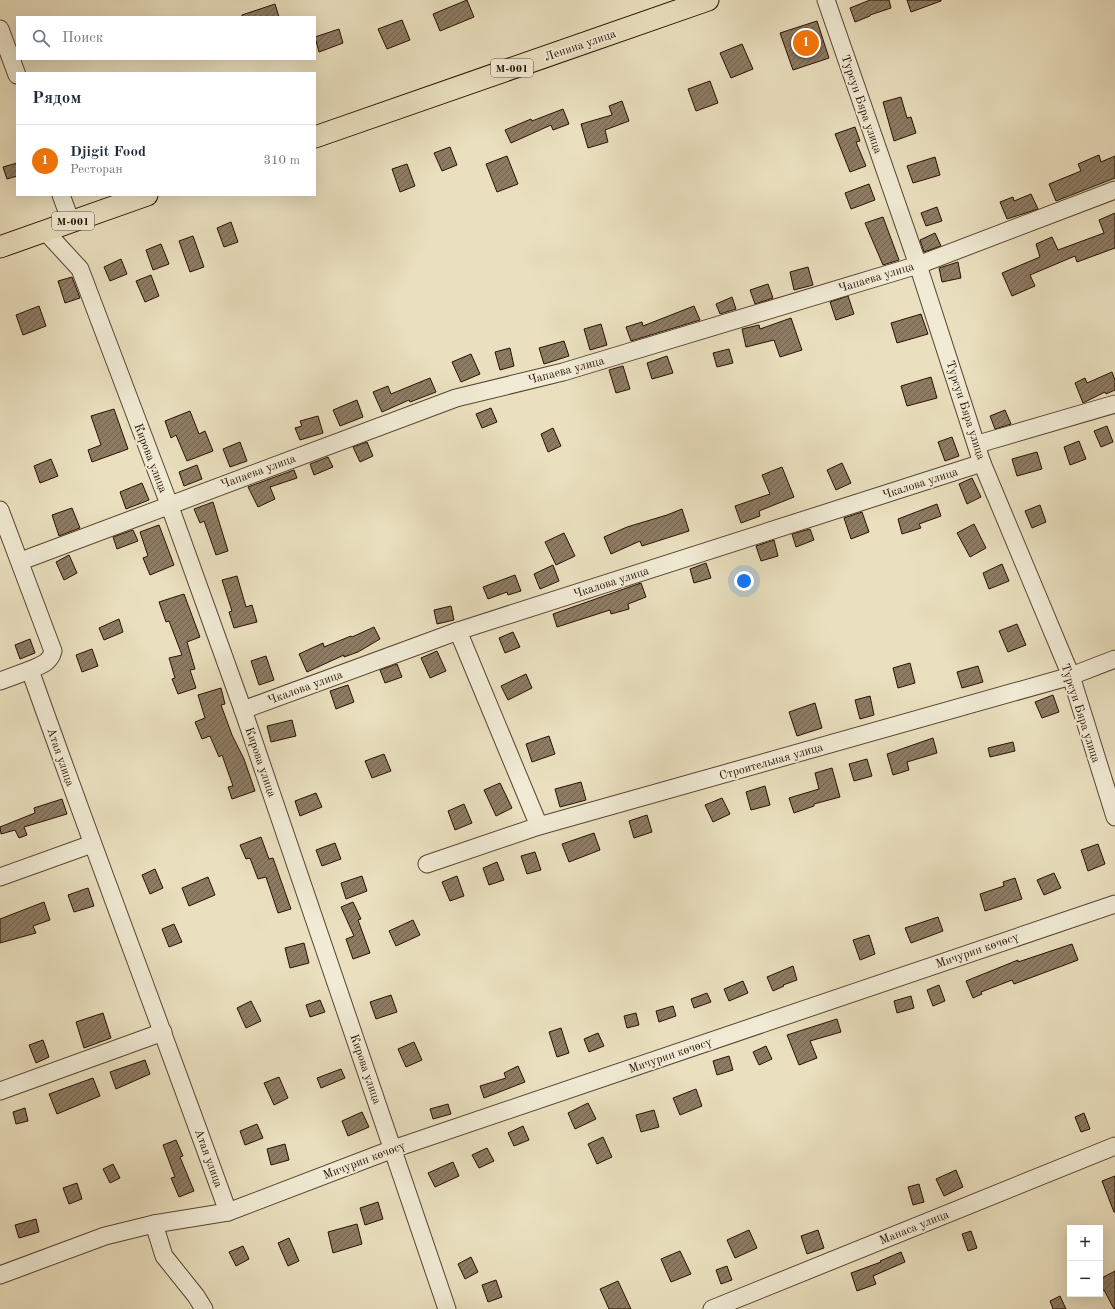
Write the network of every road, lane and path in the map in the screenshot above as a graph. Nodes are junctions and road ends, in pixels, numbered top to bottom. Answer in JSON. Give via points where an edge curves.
{"nodes":[{"id":1,"x":708,"y":0,"type":"edge"},
{"id":2,"x":826,"y":0,"type":"edge"},
{"id":3,"x":0,"y":29,"type":"edge"},
{"id":4,"x":5,"y":59,"type":"edge"},
{"id":5,"x":16,"y":74,"type":"edge"},
{"id":6,"x":316,"y":137,"type":"edge"},
{"id":7,"x":1115,"y":190,"type":"edge"},
{"id":8,"x":61,"y":196,"type":"edge"},
{"id":9,"x":144,"y":196,"type":"edge"},
{"id":10,"x":70,"y":222,"type":"junction"},
{"id":11,"x":45,"y":231,"type":"junction"},
{"id":12,"x":0,"y":247,"type":"edge"},
{"id":13,"x":918,"y":265,"type":"junction"},
{"id":14,"x":1115,"y":404,"type":"edge"},
{"id":15,"x":978,"y":444,"type":"junction"},
{"id":16,"x":982,"y":463,"type":"junction"},
{"id":17,"x":169,"y":504,"type":"junction"},
{"id":18,"x":0,"y":510,"type":"edge"},
{"id":19,"x":20,"y":561,"type":"junction"},
{"id":20,"x":458,"y":631,"type":"junction"},
{"id":21,"x":1115,"y":659,"type":"edge"},
{"id":22,"x":30,"y":670,"type":"junction"},
{"id":23,"x":1071,"y":676,"type":"junction"},
{"id":24,"x":0,"y":681,"type":"edge"},
{"id":25,"x":243,"y":710,"type":"junction"},
{"id":26,"x":1115,"y":817,"type":"edge"},
{"id":27,"x":539,"y":826,"type":"junction"},
{"id":28,"x":92,"y":844,"type":"junction"},
{"id":29,"x":427,"y":864,"type":"dead end"},
{"id":30,"x":0,"y":877,"type":"edge"},
{"id":31,"x":1115,"y":904,"type":"edge"},
{"id":32,"x":163,"y":1032,"type":"junction"},
{"id":33,"x":0,"y":1091,"type":"edge"},
{"id":34,"x":1115,"y":1146,"type":"edge"},
{"id":35,"x":393,"y":1149,"type":"junction"},
{"id":36,"x":228,"y":1212,"type":"junction"},
{"id":37,"x":154,"y":1224,"type":"junction"},
{"id":38,"x":0,"y":1276,"type":"edge"},
{"id":39,"x":204,"y":1309,"type":"edge"},
{"id":40,"x":447,"y":1309,"type":"edge"},
{"id":41,"x":712,"y":1309,"type":"edge"}],
"edges":[{"from":1,"to":6,"type":"main road","name":"Ленина улица","number":"М-001"},
{"from":2,"to":13,"type":"street","name":"Турсун Бяра улица"},
{"from":3,"to":4,"type":"street"},
{"from":4,"to":5,"type":"street"},
{"from":7,"to":13,"type":"street","name":"Чапаева улица"},
{"from":8,"to":10,"type":"street"},
{"from":9,"to":10,"type":"main road","number":"М-001"},
{"from":10,"to":11,"type":"main road","number":"М-001"},
{"from":11,"to":12,"type":"main road","number":"М-001"},
{"from":11,"to":17,"type":"street","name":"Кирова улица","via":[[80,269]]},
{"from":13,"to":15,"type":"street","name":"Турсун Бяра улица"},
{"from":13,"to":17,"type":"street","name":"Чапаева улица","via":[[563,372],[456,398]]},
{"from":14,"to":15,"type":"street"},
{"from":15,"to":16,"type":"street","name":"Турсун Бяра улица"},
{"from":16,"to":20,"type":"street","name":"Чкалова улица"},
{"from":16,"to":23,"type":"street","name":"Турсун Бяра улица"},
{"from":17,"to":19,"type":"street","name":"Чапаева улица"},
{"from":17,"to":25,"type":"street","name":"Кирова улица"},
{"from":18,"to":19,"type":"street"},
{"from":19,"to":22,"type":"street","via":[[53,651],[46,663]]},
{"from":20,"to":25,"type":"street","name":"Чкалова улица"},
{"from":20,"to":27,"type":"street"},
{"from":21,"to":23,"type":"street","name":"Строительная улица"},
{"from":22,"to":24,"type":"street"},
{"from":22,"to":28,"type":"street","name":"Атая улица"},
{"from":23,"to":26,"type":"street","name":"Турсун Бяра улица"},
{"from":23,"to":27,"type":"street","name":"Строительная улица"},
{"from":25,"to":35,"type":"street","name":"Кирова улица"},
{"from":27,"to":29,"type":"street","name":"Строительная улица"},
{"from":28,"to":30,"type":"street"},
{"from":28,"to":32,"type":"street","name":"Атая улица"},
{"from":31,"to":35,"type":"street","name":"Мичурин көчөсү"},
{"from":32,"to":33,"type":"street"},
{"from":32,"to":36,"type":"street","name":"Атая улица"},
{"from":34,"to":41,"type":"street","name":"Манаса улица"},
{"from":35,"to":36,"type":"street","name":"Мичурин көчөсү"},
{"from":35,"to":40,"type":"street","name":"Кирова улица"},
{"from":36,"to":37,"type":"street"},
{"from":37,"to":38,"type":"street","via":[[105,1236]]},
{"from":37,"to":39,"type":"street","via":[[164,1256]]}]}
